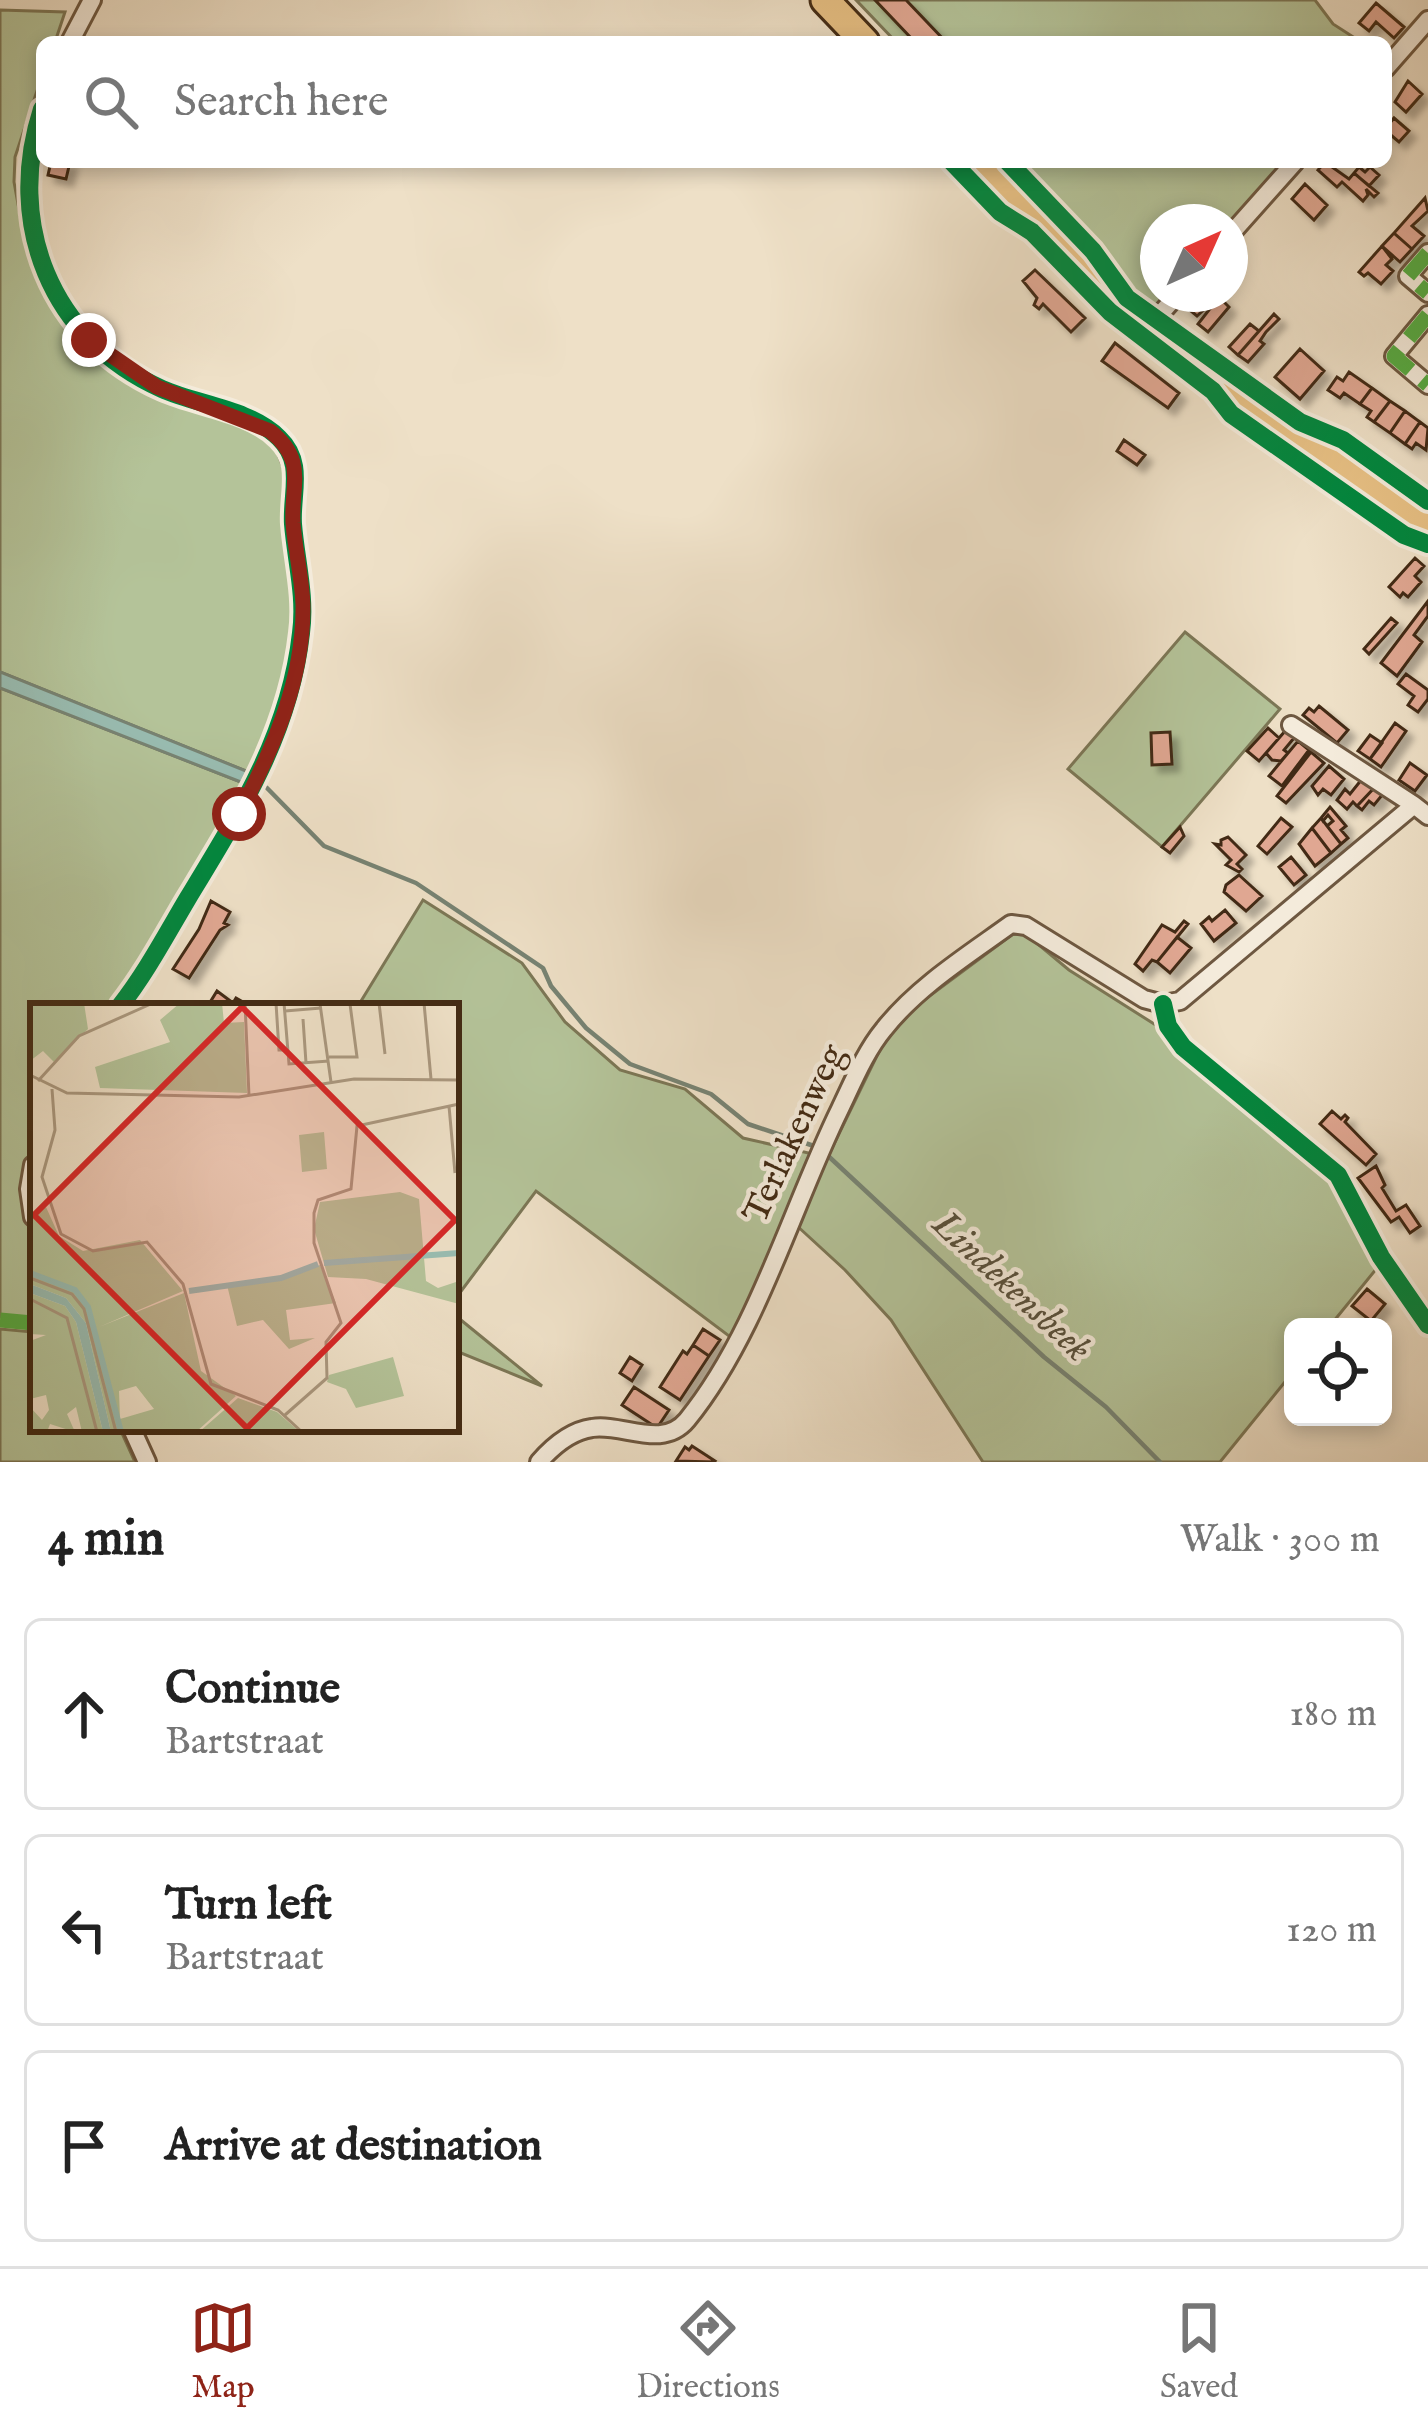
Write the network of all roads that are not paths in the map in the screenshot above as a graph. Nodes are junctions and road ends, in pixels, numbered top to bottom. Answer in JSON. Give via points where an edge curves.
{"nodes":[{"id":1,"x":92,"y":0,"type":"edge"},
{"id":2,"x":825,"y":0,"type":"edge"},
{"id":3,"x":1428,"y":20,"type":"edge"},
{"id":4,"x":73,"y":36,"type":"edge"},
{"id":5,"x":859,"y":36,"type":"edge"},
{"id":6,"x":1392,"y":61,"type":"edge"},
{"id":7,"x":36,"y":130,"type":"edge"},
{"id":8,"x":985,"y":168,"type":"edge"},
{"id":9,"x":1290,"y":168,"type":"edge"},
{"id":10,"x":1248,"y":215,"type":"edge"},
{"id":11,"x":1428,"y":253,"type":"edge"},
{"id":12,"x":1428,"y":292,"type":"edge"},
{"id":13,"x":1162,"y":312,"type":"edge"},
{"id":14,"x":1428,"y":315,"type":"edge"},
{"id":15,"x":1147,"y":329,"type":"junction"},
{"id":16,"x":1428,"y":385,"type":"edge"},
{"id":17,"x":1428,"y":528,"type":"edge"},
{"id":18,"x":1291,"y":725,"type":"dead end"},
{"id":19,"x":1421,"y":810,"type":"edge"},
{"id":20,"x":122,"y":1003,"type":"edge"},
{"id":21,"x":133,"y":1432,"type":"edge"},
{"id":22,"x":147,"y":1462,"type":"edge"},
{"id":23,"x":539,"y":1462,"type":"edge"}],
"edges":[{"from":1,"to":4,"type":"street"},
{"from":2,"to":5,"type":"main road"},
{"from":3,"to":6,"type":"street"},
{"from":7,"to":20,"type":"street","via":[[28,157],[30,221],[44,269],[78,328],[157,387],[270,431],[289,452],[297,480],[292,514],[302,632],[284,717],[239,814]]},
{"from":8,"to":15,"type":"main road"},
{"from":9,"to":10,"type":"street"},
{"from":11,"to":12,"type":"street","via":[[1408,276]]},
{"from":13,"to":15,"type":"street"},
{"from":14,"to":16,"type":"street","via":[[1394,356]]},
{"from":15,"to":17,"type":"main road"},
{"from":18,"to":19,"type":"street"},
{"from":19,"to":23,"type":"street","name":"Terlakenweg","via":[[1180,1001],[1144,999],[1026,926],[1011,924],[968,955],[884,1028],[864,1059],[740,1334],[682,1426],[643,1435],[591,1427]]},
{"from":21,"to":22,"type":"street"}]}
